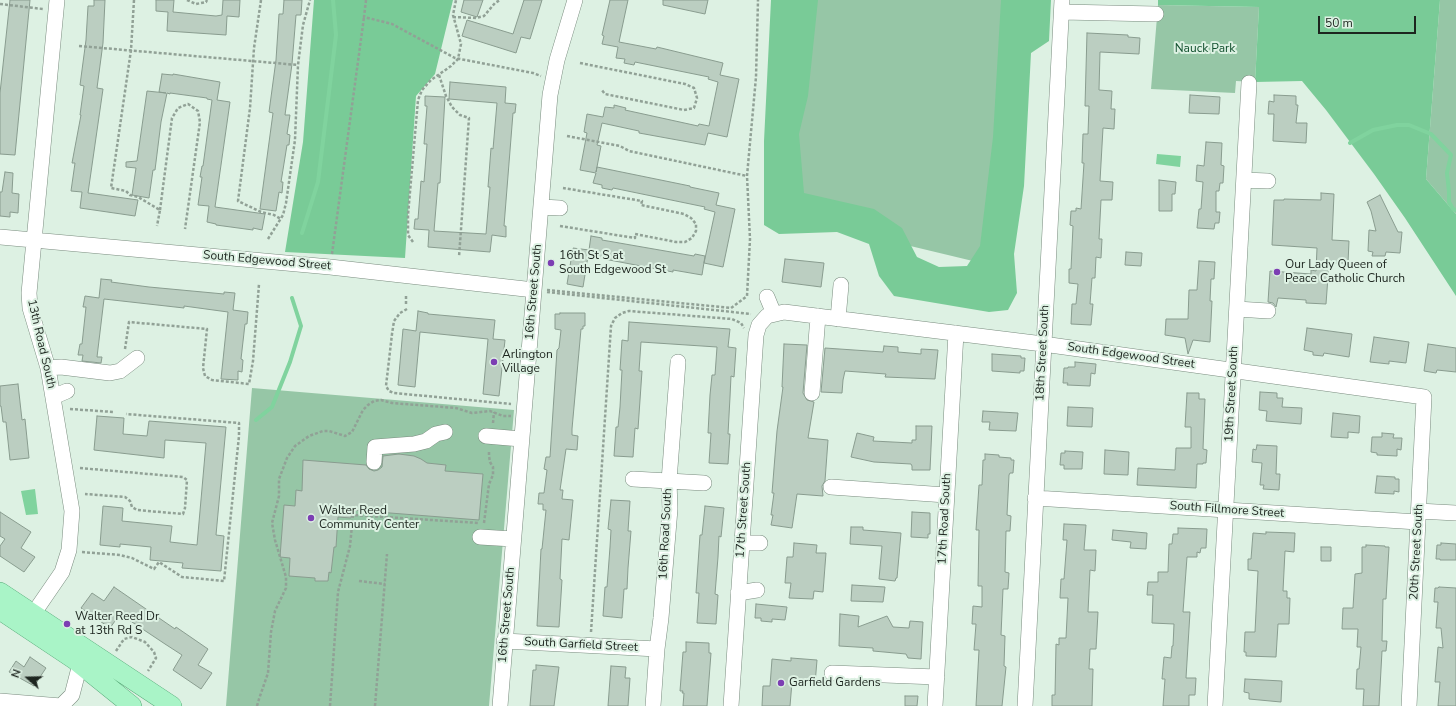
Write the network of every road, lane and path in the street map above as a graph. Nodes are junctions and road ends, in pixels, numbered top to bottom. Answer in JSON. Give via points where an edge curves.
{"nodes":[{"id":1,"x":57,"y":0,"type":"edge"},
{"id":2,"x":134,"y":0,"type":"edge"},
{"id":3,"x":187,"y":0,"type":"edge"},
{"id":4,"x":207,"y":0,"type":"edge"},
{"id":5,"x":261,"y":0,"type":"edge"},
{"id":6,"x":310,"y":0,"type":"edge"},
{"id":7,"x":366,"y":0,"type":"edge"},
{"id":8,"x":456,"y":0,"type":"edge"},
{"id":9,"x":500,"y":0,"type":"edge"},
{"id":10,"x":575,"y":0,"type":"edge"},
{"id":11,"x":758,"y":0,"type":"edge"},
{"id":12,"x":0,"y":4,"type":"edge"},
{"id":13,"x":1062,"y":6,"type":"edge"},
{"id":14,"x":44,"y":9,"type":"dead end"},
{"id":15,"x":1156,"y":14,"type":"dead end"},
{"id":16,"x":364,"y":17,"type":"junction"},
{"id":17,"x":453,"y":17,"type":"junction"},
{"id":18,"x":79,"y":46,"type":"dead end"},
{"id":19,"x":131,"y":50,"type":"junction"},
{"id":20,"x":458,"y":59,"type":"junction"},
{"id":21,"x":253,"y":61,"type":"junction"},
{"id":22,"x":580,"y":63,"type":"dead end"},
{"id":23,"x":298,"y":65,"type":"junction"},
{"id":24,"x":439,"y":75,"type":"junction"},
{"id":25,"x":552,"y":80,"type":"junction"},
{"id":26,"x":1249,"y":83,"type":"dead end"},
{"id":27,"x":601,"y":89,"type":"dead end"},
{"id":28,"x":567,"y":136,"type":"dead end"},
{"id":29,"x":747,"y":176,"type":"junction"},
{"id":30,"x":1244,"y":180,"type":"junction"},
{"id":31,"x":1268,"y":181,"type":"dead end"},
{"id":32,"x":564,"y":188,"type":"dead end"},
{"id":33,"x":541,"y":207,"type":"junction"},
{"id":34,"x":560,"y":208,"type":"dead end"},
{"id":35,"x":160,"y":210,"type":"junction"},
{"id":36,"x":281,"y":219,"type":"junction"},
{"id":37,"x":157,"y":226,"type":"dead end"},
{"id":38,"x":560,"y":226,"type":"dead end"},
{"id":39,"x":185,"y":229,"type":"dead end"},
{"id":40,"x":0,"y":237,"type":"edge"},
{"id":41,"x":268,"y":239,"type":"dead end"},
{"id":42,"x":34,"y":241,"type":"junction"},
{"id":43,"x":413,"y":242,"type":"dead end"},
{"id":44,"x":459,"y":257,"type":"dead end"},
{"id":45,"x":330,"y":267,"type":"junction"},
{"id":46,"x":259,"y":284,"type":"dead end"},
{"id":47,"x":841,"y":285,"type":"dead end"},
{"id":48,"x":543,"y":291,"type":"junction"},
{"id":49,"x":406,"y":295,"type":"dead end"},
{"id":50,"x":767,"y":297,"type":"dead end"},
{"id":51,"x":406,"y":304,"type":"dead end"},
{"id":52,"x":407,"y":309,"type":"dead end"},
{"id":53,"x":1237,"y":309,"type":"junction"},
{"id":54,"x":1268,"y":311,"type":"dead end"},
{"id":55,"x":765,"y":315,"type":"junction"},
{"id":56,"x":818,"y":316,"type":"junction"},
{"id":57,"x":838,"y":319,"type":"junction"},
{"id":58,"x":747,"y":332,"type":"dead end"},
{"id":59,"x":956,"y":333,"type":"junction"},
{"id":60,"x":1043,"y":344,"type":"junction"},
{"id":61,"x":138,"y":358,"type":"dead end"},
{"id":62,"x":678,"y":362,"type":"dead end"},
{"id":63,"x":48,"y":368,"type":"junction"},
{"id":64,"x":123,"y":369,"type":"junction"},
{"id":65,"x":1234,"y":370,"type":"junction"},
{"id":66,"x":67,"y":391,"type":"dead end"},
{"id":67,"x":812,"y":393,"type":"dead end"},
{"id":68,"x":53,"y":397,"type":"junction"},
{"id":69,"x":1424,"y":398,"type":"joint"},
{"id":70,"x":511,"y":404,"type":"dead end"},
{"id":71,"x":70,"y":409,"type":"dead end"},
{"id":72,"x":114,"y":412,"type":"dead end"},
{"id":73,"x":494,"y":412,"type":"junction"},
{"id":74,"x":126,"y":414,"type":"dead end"},
{"id":75,"x":511,"y":416,"type":"dead end"},
{"id":76,"x":445,"y":432,"type":"dead end"},
{"id":77,"x":489,"y":436,"type":"junction"},
{"id":78,"x":521,"y":439,"type":"junction"},
{"id":79,"x":374,"y":462,"type":"dead end"},
{"id":80,"x":80,"y":468,"type":"dead end"},
{"id":81,"x":633,"y":479,"type":"dead end"},
{"id":82,"x":668,"y":481,"type":"junction"},
{"id":83,"x":704,"y":483,"type":"dead end"},
{"id":84,"x":831,"y":487,"type":"dead end"},
{"id":85,"x":85,"y":494,"type":"dead end"},
{"id":86,"x":946,"y":496,"type":"junction"},
{"id":87,"x":1035,"y":498,"type":"junction"},
{"id":88,"x":1226,"y":510,"type":"junction"},
{"id":89,"x":1456,"y":513,"type":"edge"},
{"id":90,"x":1418,"y":516,"type":"junction"},
{"id":91,"x":490,"y":523,"type":"dead end"},
{"id":92,"x":482,"y":530,"type":"junction"},
{"id":93,"x":513,"y":539,"type":"junction"},
{"id":94,"x":742,"y":543,"type":"junction"},
{"id":95,"x":760,"y":544,"type":"dead end"},
{"id":96,"x":387,"y":554,"type":"dead end"},
{"id":97,"x":75,"y":558,"type":"junction"},
{"id":98,"x":359,"y":581,"type":"dead end"},
{"id":99,"x":385,"y":584,"type":"junction"},
{"id":100,"x":757,"y":590,"type":"dead end"},
{"id":101,"x":0,"y":592,"type":"edge"},
{"id":102,"x":738,"y":593,"type":"junction"},
{"id":103,"x":0,"y":610,"type":"edge"},
{"id":104,"x":29,"y":620,"type":"junction"},
{"id":105,"x":590,"y":637,"type":"dead end"},
{"id":106,"x":504,"y":641,"type":"junction"},
{"id":107,"x":657,"y":649,"type":"junction"},
{"id":108,"x":116,"y":651,"type":"dead end"},
{"id":109,"x":80,"y":664,"type":"junction"},
{"id":110,"x":832,"y":673,"type":"dead end"},
{"id":111,"x":937,"y":677,"type":"junction"},
{"id":112,"x":147,"y":681,"type":"junction"},
{"id":113,"x":7,"y":703,"type":"edge"},
{"id":114,"x":61,"y":706,"type":"edge"},
{"id":115,"x":128,"y":706,"type":"edge"},
{"id":116,"x":172,"y":706,"type":"edge"},
{"id":117,"x":257,"y":706,"type":"edge"},
{"id":118,"x":330,"y":706,"type":"edge"},
{"id":119,"x":375,"y":706,"type":"edge"},
{"id":120,"x":500,"y":706,"type":"edge"},
{"id":121,"x":653,"y":706,"type":"edge"},
{"id":122,"x":730,"y":706,"type":"edge"},
{"id":123,"x":935,"y":706,"type":"edge"},
{"id":124,"x":1025,"y":706,"type":"edge"},
{"id":125,"x":1215,"y":706,"type":"edge"},
{"id":126,"x":1409,"y":706,"type":"edge"}],
"edges":[{"from":1,"to":42,"type":"street","name":"13th Road South"},
{"from":2,"to":19,"type":"path"},
{"from":3,"to":4,"type":"path","via":[[196,4]]},
{"from":5,"to":21,"type":"path"},
{"from":6,"to":23,"type":"path","via":[[303,25]]},
{"from":7,"to":16,"type":"path"},
{"from":8,"to":17,"type":"path"},
{"from":9,"to":17,"type":"path","via":[[484,16]]},
{"from":10,"to":25,"type":"street","name":"16th Street South"},
{"from":11,"to":29,"type":"path","via":[[756,77]]},
{"from":12,"to":14,"type":"path"},
{"from":13,"to":15,"type":"street"},
{"from":13,"to":60,"type":"street","name":"18th Street South"},
{"from":16,"to":20,"type":"path","via":[[392,24]]},
{"from":16,"to":45,"type":"path"},
{"from":17,"to":20,"type":"path","via":[[461,44]]},
{"from":18,"to":19,"type":"path"},
{"from":19,"to":21,"type":"path"},
{"from":19,"to":35,"type":"path","via":[[111,188],[126,191]]},
{"from":20,"to":24,"type":"path"},
{"from":20,"to":25,"type":"path","via":[[533,73]]},
{"from":21,"to":23,"type":"path"},
{"from":21,"to":36,"type":"path","via":[[250,108],[238,201]]},
{"from":22,"to":27,"type":"path","via":[[685,84],[694,88],[697,98],[694,108],[684,110],[605,94]]},
{"from":23,"to":36,"type":"path","via":[[295,140],[286,203]]},
{"from":24,"to":43,"type":"path","via":[[422,90],[418,100],[408,216],[408,235]]},
{"from":24,"to":44,"type":"path","via":[[452,107],[460,115],[468,118]]},
{"from":25,"to":33,"type":"street","name":"16th Street South"},
{"from":26,"to":30,"type":"street","name":"19th Street South"},
{"from":28,"to":29,"type":"path","via":[[620,146],[628,152]]},
{"from":29,"to":48,"type":"path","via":[[750,239],[747,296],[731,308]]},
{"from":30,"to":31,"type":"street"},
{"from":30,"to":53,"type":"street","name":"19th Street South"},
{"from":32,"to":38,"type":"path","via":[[642,201],[641,205],[684,214],[696,224],[696,231],[692,238],[680,242]]},
{"from":33,"to":34,"type":"street"},
{"from":33,"to":48,"type":"street","name":"16th Street South"},
{"from":35,"to":37,"type":"path"},
{"from":35,"to":39,"type":"path","via":[[172,118],[178,108],[188,104],[198,110],[200,122]]},
{"from":36,"to":41,"type":"path"},
{"from":40,"to":42,"type":"street","name":"South Edgewood Street"},
{"from":42,"to":45,"type":"street","name":"South Edgewood Street"},
{"from":42,"to":63,"type":"street","name":"13th Road South","via":[[30,308]]},
{"from":45,"to":48,"type":"street","name":"South Edgewood Street"},
{"from":46,"to":64,"type":"path","via":[[249,384],[212,380],[205,376],[203,368],[207,329],[129,322]]},
{"from":47,"to":57,"type":"street"},
{"from":48,"to":55,"type":"path"},
{"from":48,"to":78,"type":"street","name":"16th Street South"},
{"from":49,"to":51,"type":"path"},
{"from":50,"to":55,"type":"street"},
{"from":52,"to":70,"type":"path","via":[[400,313],[394,322],[386,386],[389,391]]},
{"from":53,"to":54,"type":"street"},
{"from":53,"to":65,"type":"street","name":"19th Street South"},
{"from":55,"to":56,"type":"street","name":"South Edgewood Street","via":[[784,312]]},
{"from":55,"to":94,"type":"street","name":"17th Street South","via":[[756,335]]},
{"from":56,"to":57,"type":"street","name":"South Edgewood Street"},
{"from":56,"to":67,"type":"street"},
{"from":57,"to":59,"type":"street","name":"South Edgewood Street"},
{"from":58,"to":105,"type":"path","via":[[741,323],[732,319],[629,311],[615,318],[611,326]]},
{"from":59,"to":60,"type":"street","name":"South Edgewood Street"},
{"from":59,"to":86,"type":"street","name":"17th Road South"},
{"from":60,"to":65,"type":"street","name":"South Edgewood Street"},
{"from":60,"to":87,"type":"street","name":"18th Street South"},
{"from":61,"to":64,"type":"street"},
{"from":62,"to":82,"type":"street","name":"16th Road South"},
{"from":63,"to":64,"type":"street","via":[[110,373]]},
{"from":63,"to":68,"type":"street","name":"13th Road South"},
{"from":65,"to":69,"type":"street","name":"South Edgewood Street"},
{"from":65,"to":88,"type":"street","name":"19th Street South"},
{"from":66,"to":68,"type":"street"},
{"from":68,"to":97,"type":"street","name":"13th Road South","via":[[72,511],[69,550]]},
{"from":69,"to":90,"type":"street","name":"20th Street South"},
{"from":71,"to":72,"type":"path"},
{"from":73,"to":75,"type":"path"},
{"from":73,"to":77,"type":"path"},
{"from":73,"to":117,"type":"path","via":[[472,413],[456,408],[374,401],[363,410],[352,432],[346,436],[323,431],[295,446],[279,479],[279,496],[272,522],[286,577],[286,588],[275,611],[268,673]]},
{"from":74,"to":97,"type":"path","via":[[238,423],[224,581],[182,577],[159,562],[154,569],[120,555]]},
{"from":76,"to":79,"type":"street","via":[[414,444],[375,447]]},
{"from":77,"to":78,"type":"street"},
{"from":77,"to":92,"type":"path","via":[[489,456],[493,474]]},
{"from":78,"to":93,"type":"street","name":"16th Street South"},
{"from":80,"to":85,"type":"path","via":[[183,477],[187,480],[183,514],[137,510],[125,497]]},
{"from":81,"to":82,"type":"street"},
{"from":82,"to":83,"type":"street"},
{"from":82,"to":107,"type":"street","name":"16th Road South","via":[[670,509]]},
{"from":84,"to":86,"type":"street"},
{"from":86,"to":111,"type":"street","name":"17th Road South"},
{"from":87,"to":88,"type":"street","name":"South Fillmore Street"},
{"from":87,"to":124,"type":"street","name":"18th Street South"},
{"from":88,"to":90,"type":"street","name":"South Fillmore Street"},
{"from":88,"to":125,"type":"street","name":"19th Street South"},
{"from":89,"to":90,"type":"street","name":"South Fillmore Street"},
{"from":90,"to":126,"type":"street","name":"20th Street South"},
{"from":91,"to":92,"type":"path"},
{"from":92,"to":93,"type":"street"},
{"from":92,"to":118,"type":"path","via":[[353,514],[350,546],[338,592]]},
{"from":93,"to":106,"type":"street","name":"16th Street South"},
{"from":94,"to":95,"type":"street"},
{"from":94,"to":102,"type":"street","name":"17th Street South"},
{"from":96,"to":99,"type":"path"},
{"from":97,"to":104,"type":"street","name":"13th Road South","via":[[62,572]]},
{"from":98,"to":99,"type":"path"},
{"from":99,"to":119,"type":"path"},
{"from":100,"to":102,"type":"street"},
{"from":101,"to":104,"type":"main road"},
{"from":102,"to":122,"type":"street","name":"17th Street South"},
{"from":103,"to":104,"type":"main road"},
{"from":104,"to":109,"type":"main road"},
{"from":104,"to":112,"type":"main road"},
{"from":106,"to":107,"type":"street","name":"South Garfield Street"},
{"from":106,"to":120,"type":"street","name":"16th Street South"},
{"from":107,"to":121,"type":"street","name":"16th Road South"},
{"from":108,"to":112,"type":"path","via":[[124,639],[132,638],[145,642],[156,658]]},
{"from":109,"to":114,"type":"street","via":[[72,695]]},
{"from":109,"to":115,"type":"main road"},
{"from":110,"to":111,"type":"street"},
{"from":111,"to":123,"type":"street","name":"17th Road South"},
{"from":112,"to":115,"type":"street"},
{"from":112,"to":116,"type":"main road"},
{"from":113,"to":114,"type":"street"}]}
